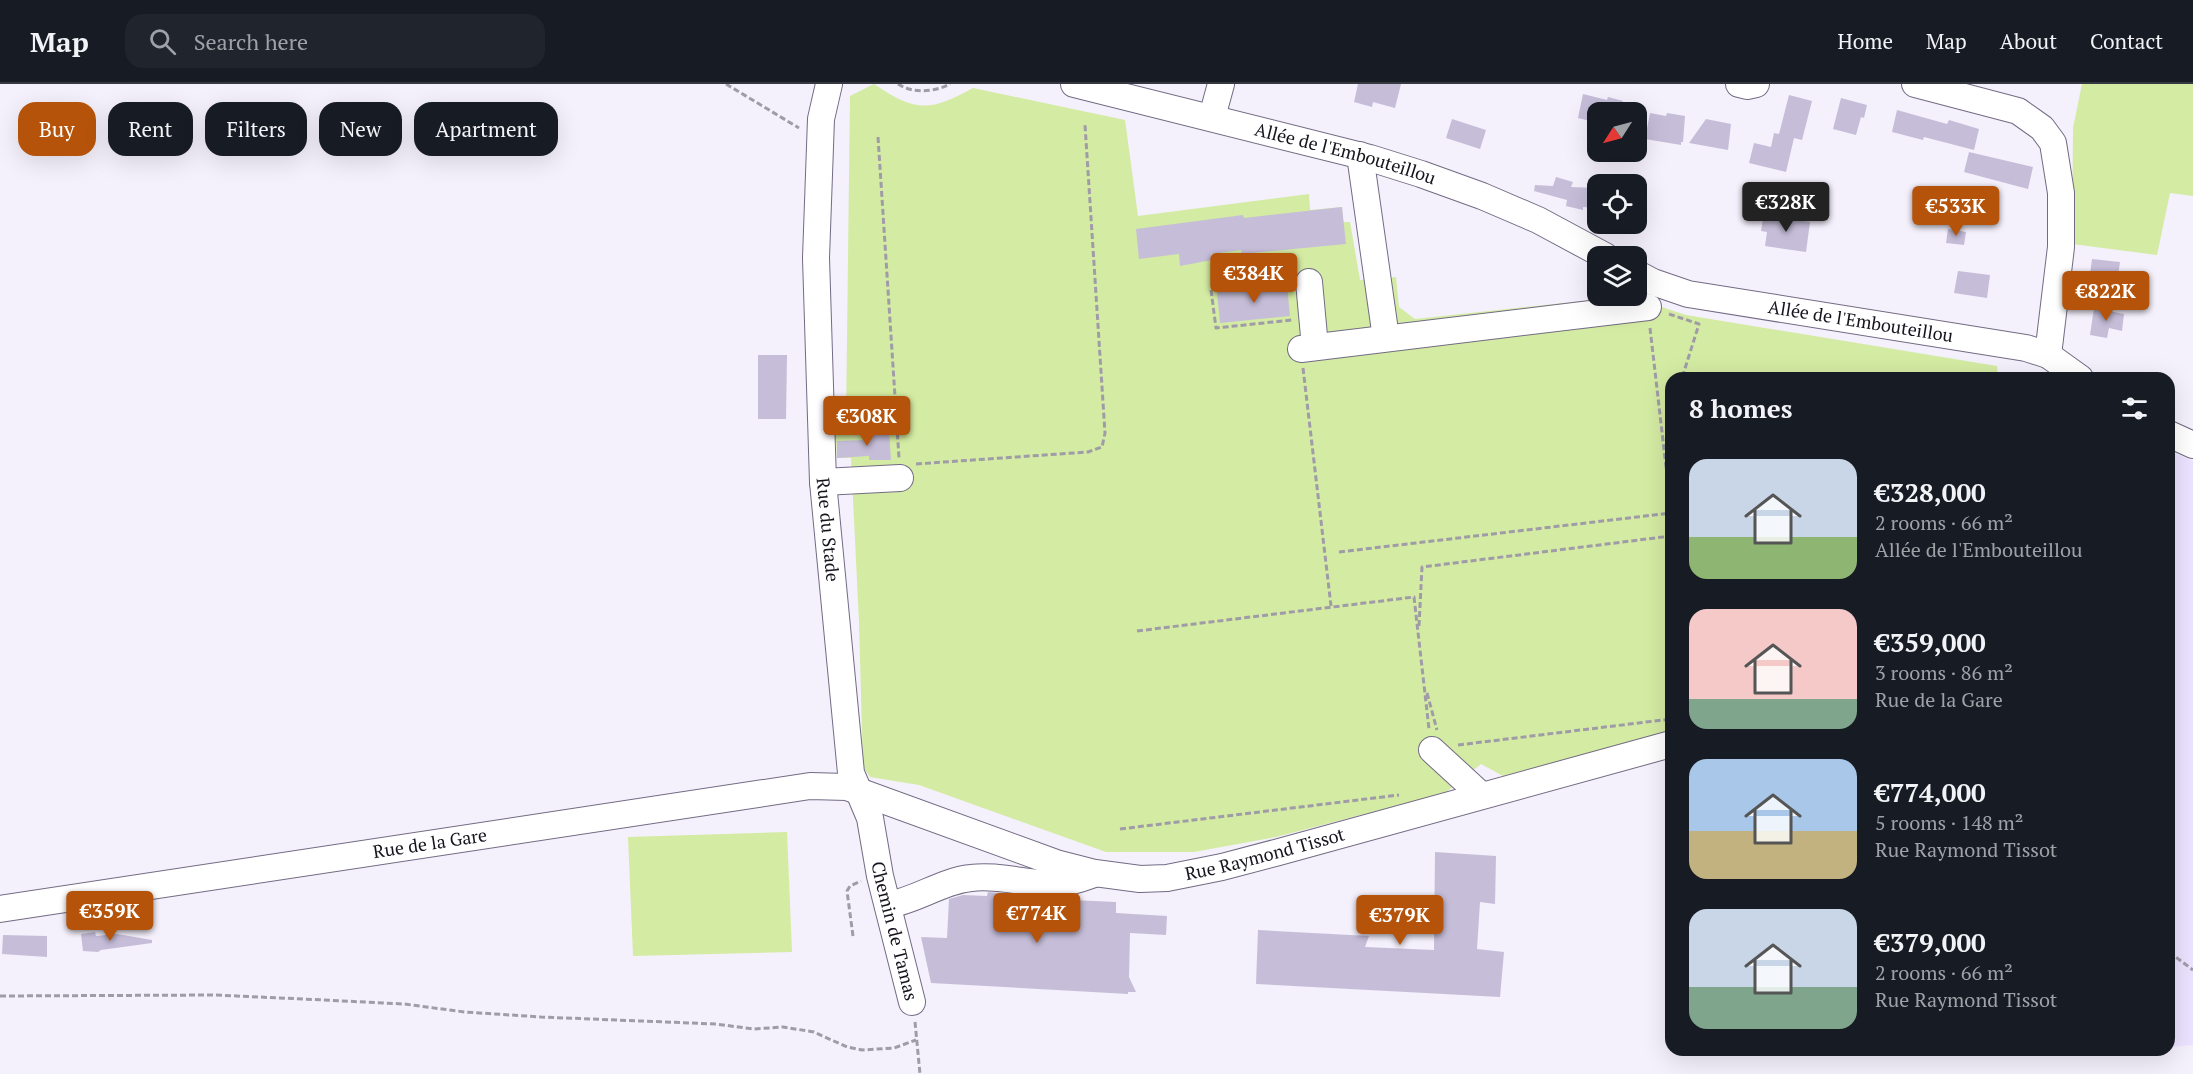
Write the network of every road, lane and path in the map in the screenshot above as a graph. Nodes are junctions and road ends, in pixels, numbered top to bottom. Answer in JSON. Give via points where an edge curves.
{"nodes":[{"id":1,"x":726,"y":84,"type":"edge"},
{"id":2,"x":829,"y":84,"type":"edge"},
{"id":3,"x":898,"y":84,"type":"edge"},
{"id":4,"x":950,"y":84,"type":"edge"},
{"id":5,"x":1074,"y":84,"type":"edge"},
{"id":6,"x":1221,"y":84,"type":"edge"},
{"id":7,"x":1739,"y":84,"type":"edge"},
{"id":8,"x":1756,"y":84,"type":"edge"},
{"id":9,"x":1915,"y":84,"type":"edge"},
{"id":10,"x":1212,"y":117,"type":"junction"},
{"id":11,"x":1085,"y":124,"type":"dead end"},
{"id":12,"x":820,"y":136,"type":"junction"},
{"id":13,"x":878,"y":137,"type":"dead end"},
{"id":14,"x":1360,"y":155,"type":"junction"},
{"id":15,"x":1587,"y":246,"type":"edge"},
{"id":16,"x":1647,"y":279,"type":"edge"},
{"id":17,"x":1309,"y":282,"type":"dead end"},
{"id":18,"x":1211,"y":290,"type":"dead end"},
{"id":19,"x":1648,"y":307,"type":"junction"},
{"id":20,"x":1386,"y":338,"type":"junction"},
{"id":21,"x":1308,"y":348,"type":"junction"},
{"id":22,"x":2048,"y":355,"type":"junction"},
{"id":23,"x":1684,"y":372,"type":"edge"},
{"id":24,"x":2072,"y":372,"type":"edge"},
{"id":25,"x":2175,"y":437,"type":"edge"},
{"id":26,"x":2193,"y":445,"type":"edge"},
{"id":27,"x":1665,"y":457,"type":"edge"},
{"id":28,"x":899,"y":472,"type":"junction"},
{"id":29,"x":823,"y":482,"type":"junction"},
{"id":30,"x":1665,"y":512,"type":"edge"},
{"id":31,"x":1665,"y":537,"type":"edge"},
{"id":32,"x":1339,"y":552,"type":"dead end"},
{"id":33,"x":1331,"y":607,"type":"junction"},
{"id":34,"x":1137,"y":631,"type":"dead end"},
{"id":35,"x":1418,"y":637,"type":"junction"},
{"id":36,"x":1424,"y":682,"type":"junction"},
{"id":37,"x":1665,"y":720,"type":"edge"},
{"id":38,"x":1442,"y":744,"type":"junction"},
{"id":39,"x":1665,"y":746,"type":"edge"},
{"id":40,"x":860,"y":793,"type":"junction"},
{"id":41,"x":1401,"y":795,"type":"dead end"},
{"id":42,"x":1481,"y":795,"type":"junction"},
{"id":43,"x":1120,"y":829,"type":"dead end"},
{"id":44,"x":1095,"y":873,"type":"junction"},
{"id":45,"x":880,"y":876,"type":"junction"},
{"id":46,"x":888,"y":905,"type":"junction"},
{"id":47,"x":0,"y":909,"type":"edge"},
{"id":48,"x":853,"y":936,"type":"dead end"},
{"id":49,"x":2175,"y":956,"type":"edge"},
{"id":50,"x":2193,"y":970,"type":"edge"},
{"id":51,"x":0,"y":996,"type":"edge"},
{"id":52,"x":912,"y":1002,"type":"joint"},
{"id":53,"x":916,"y":1040,"type":"junction"},
{"id":54,"x":920,"y":1074,"type":"edge"}],
"edges":[{"from":1,"to":12,"type":"path"},
{"from":2,"to":12,"type":"street","name":"Rue du Stade"},
{"from":3,"to":4,"type":"path","via":[[930,91]]},
{"from":5,"to":10,"type":"street","name":"Allée de l'Embouteillou"},
{"from":6,"to":10,"type":"street"},
{"from":7,"to":8,"type":"street"},
{"from":9,"to":22,"type":"street","via":[[2018,111],[2042,128],[2053,143],[2061,193],[2061,247]]},
{"from":10,"to":14,"type":"street","name":"Allée de l'Embouteillou"},
{"from":11,"to":28,"type":"path","via":[[1105,433],[1102,447],[1088,452]]},
{"from":12,"to":29,"type":"street","name":"Rue du Stade","via":[[816,258]]},
{"from":13,"to":28,"type":"path"},
{"from":14,"to":15,"type":"street","name":"Allée de l'Embouteillou","via":[[1482,196]]},
{"from":14,"to":20,"type":"street"},
{"from":16,"to":22,"type":"street","name":"Allée de l'Embouteillou","via":[[1688,294],[2005,344]]},
{"from":17,"to":21,"type":"street"},
{"from":18,"to":21,"type":"path","via":[[1215,328],[1297,320]]},
{"from":19,"to":20,"type":"street"},
{"from":19,"to":23,"type":"path","via":[[1699,324]]},
{"from":19,"to":27,"type":"path"},
{"from":20,"to":21,"type":"street"},
{"from":21,"to":33,"type":"path"},
{"from":22,"to":24,"type":"street","name":"Allée de l'Embouteillou"},
{"from":25,"to":26,"type":"street"},
{"from":28,"to":29,"type":"street"},
{"from":29,"to":40,"type":"street","name":"Rue du Stade","via":[[851,773]]},
{"from":30,"to":32,"type":"path"},
{"from":31,"to":35,"type":"path","via":[[1422,567]]},
{"from":33,"to":34,"type":"path"},
{"from":33,"to":35,"type":"path","via":[[1414,597]]},
{"from":35,"to":36,"type":"path"},
{"from":36,"to":38,"type":"path"},
{"from":36,"to":38,"type":"path"},
{"from":37,"to":38,"type":"path"},
{"from":38,"to":42,"type":"street"},
{"from":39,"to":42,"type":"street","name":"Rue Raymond Tissot"},
{"from":40,"to":44,"type":"street","name":"Rue Raymond Tissot","via":[[1056,863]]},
{"from":40,"to":45,"type":"street","name":"Chemin de Tamas","via":[[870,818]]},
{"from":40,"to":47,"type":"street","name":"Rue de la Gare","via":[[847,787],[810,786]]},
{"from":41,"to":43,"type":"path"},
{"from":42,"to":44,"type":"street","name":"Rue Raymond Tissot","via":[[1222,867],[1167,878]]},
{"from":44,"to":46,"type":"street","via":[[1057,884],[998,877],[959,880]]},
{"from":45,"to":46,"type":"street","name":"Chemin de Tamas"},
{"from":45,"to":48,"type":"path","via":[[858,882],[847,891]]},
{"from":46,"to":52,"type":"street","name":"Chemin de Tamas"},
{"from":49,"to":50,"type":"path"},
{"from":51,"to":53,"type":"path","via":[[324,999],[563,1018],[793,1028],[862,1050]]},
{"from":52,"to":53,"type":"path","name":"Chemin de Tamas"},
{"from":53,"to":54,"type":"path","name":"Chemin de Tamas"}]}
